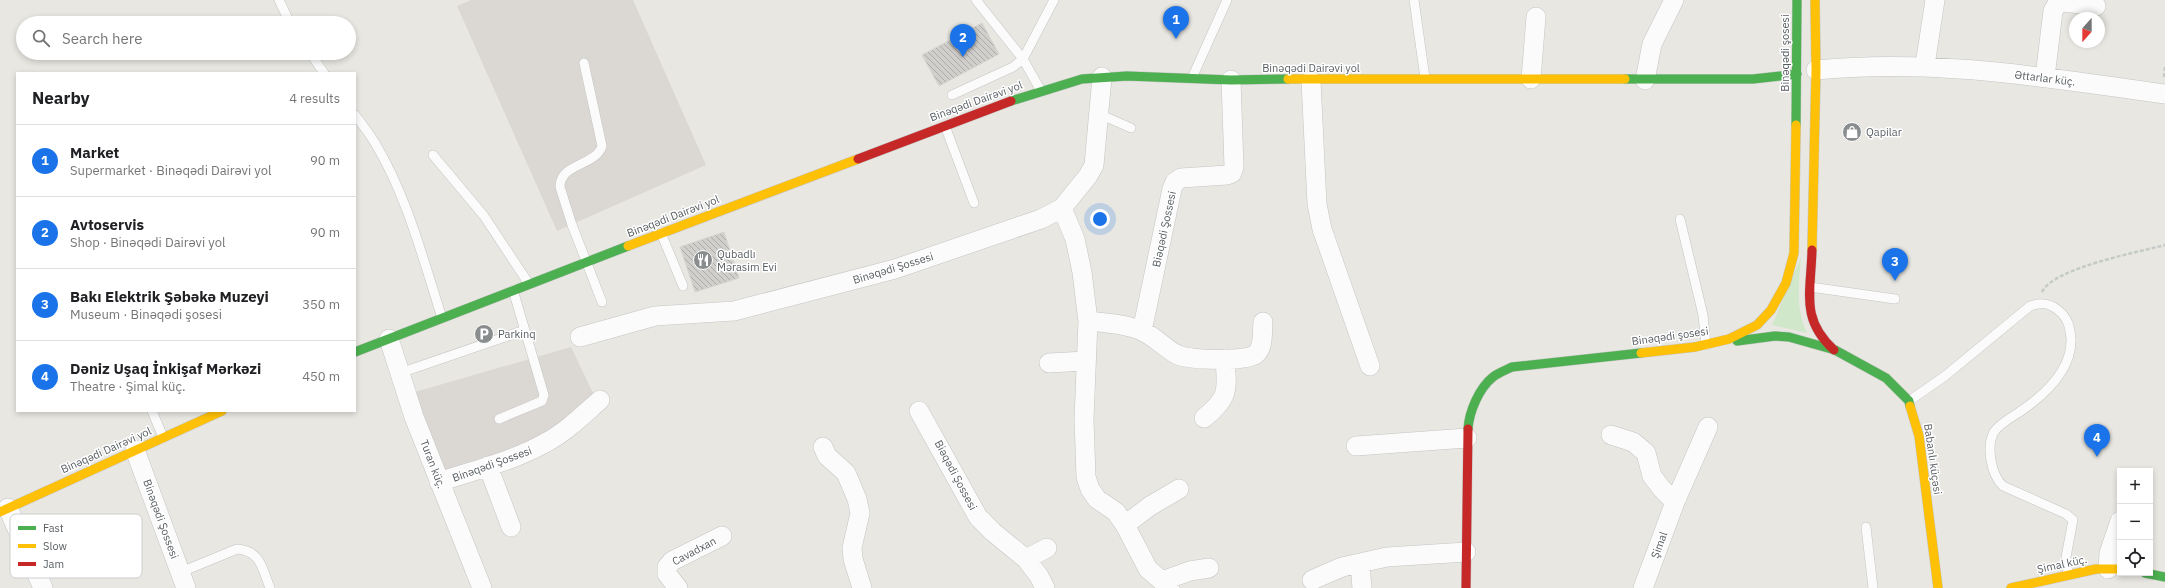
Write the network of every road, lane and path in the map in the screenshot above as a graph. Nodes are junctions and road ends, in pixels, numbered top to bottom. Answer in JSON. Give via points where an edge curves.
{"nodes":[{"id":1,"x":279,"y":0,"type":"edge"},
{"id":2,"x":976,"y":0,"type":"edge"},
{"id":3,"x":1054,"y":0,"type":"edge"},
{"id":4,"x":1228,"y":0,"type":"edge"},
{"id":5,"x":1414,"y":0,"type":"edge"},
{"id":6,"x":1674,"y":0,"type":"edge"},
{"id":7,"x":1797,"y":0,"type":"edge"},
{"id":8,"x":1815,"y":0,"type":"edge"},
{"id":9,"x":1936,"y":0,"type":"edge"},
{"id":10,"x":2096,"y":6,"type":"dead end"},
{"id":11,"x":287,"y":16,"type":"edge"},
{"id":12,"x":1536,"y":17,"type":"dead end"},
{"id":13,"x":1023,"y":59,"type":"junction"},
{"id":14,"x":315,"y":60,"type":"edge"},
{"id":15,"x":584,"y":63,"type":"dead end"},
{"id":16,"x":1925,"y":65,"type":"junction"},
{"id":17,"x":1816,"y":70,"type":"junction"},
{"id":18,"x":323,"y":72,"type":"edge"},
{"id":19,"x":1797,"y":74,"type":"junction"},
{"id":20,"x":1102,"y":77,"type":"junction"},
{"id":21,"x":2045,"y":77,"type":"junction"},
{"id":22,"x":1192,"y":78,"type":"junction"},
{"id":23,"x":1425,"y":78,"type":"junction"},
{"id":24,"x":1531,"y":79,"type":"junction"},
{"id":25,"x":1231,"y":80,"type":"junction"},
{"id":26,"x":1644,"y":80,"type":"junction"},
{"id":27,"x":1311,"y":81,"type":"junction"},
{"id":28,"x":1041,"y":91,"type":"junction"},
{"id":29,"x":2165,"y":94,"type":"edge"},
{"id":30,"x":952,"y":95,"type":"dead end"},
{"id":31,"x":1099,"y":114,"type":"junction"},
{"id":32,"x":356,"y":117,"type":"edge"},
{"id":33,"x":945,"y":126,"type":"junction"},
{"id":34,"x":1131,"y":128,"type":"dead end"},
{"id":35,"x":433,"y":155,"type":"dead end"},
{"id":36,"x":974,"y":203,"type":"dead end"},
{"id":37,"x":1062,"y":208,"type":"junction"},
{"id":38,"x":1680,"y":219,"type":"dead end"},
{"id":39,"x":661,"y":233,"type":"junction"},
{"id":40,"x":2165,"y":245,"type":"edge"},
{"id":41,"x":586,"y":262,"type":"junction"},
{"id":42,"x":528,"y":284,"type":"junction"},
{"id":43,"x":683,"y":286,"type":"dead end"},
{"id":44,"x":1810,"y":287,"type":"junction"},
{"id":45,"x":513,"y":290,"type":"junction"},
{"id":46,"x":1895,"y":299,"type":"dead end"},
{"id":47,"x":602,"y":302,"type":"dead end"},
{"id":48,"x":2037,"y":304,"type":"junction"},
{"id":49,"x":442,"y":318,"type":"junction"},
{"id":50,"x":1088,"y":321,"type":"junction"},
{"id":51,"x":1263,"y":322,"type":"dead end"},
{"id":52,"x":525,"y":330,"type":"junction"},
{"id":53,"x":1142,"y":331,"type":"junction"},
{"id":54,"x":580,"y":336,"type":"dead end"},
{"id":55,"x":389,"y":339,"type":"junction"},
{"id":56,"x":1706,"y":345,"type":"junction"},
{"id":57,"x":1835,"y":350,"type":"junction"},
{"id":58,"x":356,"y":351,"type":"edge"},
{"id":59,"x":1225,"y":359,"type":"junction"},
{"id":60,"x":1086,"y":361,"type":"junction"},
{"id":61,"x":1050,"y":363,"type":"dead end"},
{"id":62,"x":1370,"y":366,"type":"dead end"},
{"id":63,"x":400,"y":372,"type":"junction"},
{"id":64,"x":600,"y":400,"type":"dead end"},
{"id":65,"x":1909,"y":401,"type":"junction"},
{"id":66,"x":919,"y":411,"type":"dead end"},
{"id":67,"x":152,"y":412,"type":"edge"},
{"id":68,"x":220,"y":412,"type":"edge"},
{"id":69,"x":1204,"y":418,"type":"dead end"},
{"id":70,"x":499,"y":419,"type":"dead end"},
{"id":71,"x":1708,"y":427,"type":"dead end"},
{"id":72,"x":1611,"y":435,"type":"dead end"},
{"id":73,"x":163,"y":437,"type":"junction"},
{"id":74,"x":1466,"y":438,"type":"junction"},
{"id":75,"x":1356,"y":446,"type":"dead end"},
{"id":76,"x":823,"y":447,"type":"dead end"},
{"id":77,"x":135,"y":450,"type":"junction"},
{"id":78,"x":488,"y":466,"type":"junction"},
{"id":79,"x":439,"y":482,"type":"junction"},
{"id":80,"x":1179,"y":489,"type":"dead end"},
{"id":81,"x":1675,"y":502,"type":"junction"},
{"id":82,"x":4,"y":510,"type":"edge"},
{"id":83,"x":10,"y":522,"type":"edge"},
{"id":84,"x":1126,"y":524,"type":"junction"},
{"id":85,"x":510,"y":527,"type":"dead end"},
{"id":86,"x":1866,"y":527,"type":"dead end"},
{"id":87,"x":2117,"y":530,"type":"edge"},
{"id":88,"x":722,"y":536,"type":"dead end"},
{"id":89,"x":1047,"y":548,"type":"dead end"},
{"id":90,"x":1466,"y":552,"type":"junction"},
{"id":91,"x":1026,"y":559,"type":"junction"},
{"id":92,"x":1360,"y":563,"type":"junction"},
{"id":93,"x":1209,"y":568,"type":"dead end"},
{"id":94,"x":2114,"y":569,"type":"edge"},
{"id":95,"x":2068,"y":574,"type":"junction"},
{"id":96,"x":2153,"y":575,"type":"edge"},
{"id":97,"x":2165,"y":577,"type":"edge"},
{"id":98,"x":38,"y":578,"type":"edge"},
{"id":99,"x":183,"y":580,"type":"edge"},
{"id":100,"x":1312,"y":580,"type":"dead end"},
{"id":101,"x":1166,"y":585,"type":"edge"},
{"id":102,"x":43,"y":588,"type":"edge"},
{"id":103,"x":270,"y":588,"type":"edge"},
{"id":104,"x":482,"y":588,"type":"edge"},
{"id":105,"x":678,"y":588,"type":"edge"},
{"id":106,"x":862,"y":588,"type":"edge"},
{"id":107,"x":1045,"y":588,"type":"edge"},
{"id":108,"x":1362,"y":588,"type":"edge"},
{"id":109,"x":1466,"y":588,"type":"edge"},
{"id":110,"x":1643,"y":588,"type":"edge"},
{"id":111,"x":1873,"y":588,"type":"edge"},
{"id":112,"x":1938,"y":588,"type":"edge"},
{"id":113,"x":2011,"y":588,"type":"edge"}],
"edges":[{"from":1,"to":11,"type":"lane"},
{"from":2,"to":13,"type":"lane"},
{"from":3,"to":13,"type":"lane"},
{"from":4,"to":22,"type":"lane"},
{"from":5,"to":23,"type":"lane"},
{"from":6,"to":26,"type":"street","via":[[1652,44]]},
{"from":7,"to":19,"type":"main road","name":"Binəqədi şosesi"},
{"from":8,"to":17,"type":"main road"},
{"from":9,"to":16,"type":"street"},
{"from":10,"to":21,"type":"street","via":[[2065,2],[2057,4]]},
{"from":12,"to":24,"type":"street"},
{"from":13,"to":28,"type":"lane"},
{"from":13,"to":30,"type":"lane","via":[[1013,67]]},
{"from":14,"to":18,"type":"lane"},
{"from":15,"to":41,"type":"lane","via":[[602,146],[597,154],[563,174],[560,187]]},
{"from":16,"to":17,"type":"street","name":"Əttarlar küç.","via":[[1880,65]]},
{"from":16,"to":21,"type":"street","name":"Əttarlar küç."},
{"from":17,"to":19,"type":"main road","name":"Binəqədi Dairəvi yol"},
{"from":17,"to":44,"type":"main road"},
{"from":19,"to":26,"type":"main road","name":"Binəqədi Dairəvi yol","via":[[1753,79]]},
{"from":19,"to":56,"type":"main road","name":"Binəqədi şosesi","via":[[1794,253],[1790,271],[1779,299],[1766,316],[1743,333]]},
{"from":20,"to":22,"type":"main road","name":"Binəqədi Dairəvi yol"},
{"from":20,"to":28,"type":"main road","name":"Binəqədi Dairəvi yol","via":[[1082,79]]},
{"from":20,"to":31,"type":"street","name":"Binəqədi Şossesi"},
{"from":21,"to":29,"type":"street","name":"Əttarlar küç."},
{"from":22,"to":25,"type":"main road","name":"Binəqədi Dairəvi yol"},
{"from":23,"to":24,"type":"main road","name":"Binəqədi Dairəvi yol"},
{"from":23,"to":27,"type":"main road","name":"Binəqədi Dairəvi yol"},
{"from":24,"to":26,"type":"main road","name":"Binəqədi Dairəvi yol"},
{"from":25,"to":27,"type":"main road","name":"Binəqədi Dairəvi yol"},
{"from":25,"to":53,"type":"street","name":"Biəqədi Şossesi","via":[[1234,167],[1232,173],[1182,178],[1172,189]]},
{"from":27,"to":62,"type":"street","via":[[1317,204],[1322,229]]},
{"from":28,"to":33,"type":"main road","name":"Binəqədi Dairəvi yol"},
{"from":31,"to":34,"type":"lane"},
{"from":31,"to":37,"type":"street","name":"Binəqədi Şossesi","via":[[1094,165]]},
{"from":32,"to":49,"type":"lane","via":[[375,143],[394,179],[408,213]]},
{"from":33,"to":36,"type":"lane"},
{"from":33,"to":39,"type":"main road","name":"Binəqədi Dairəvi yol"},
{"from":35,"to":42,"type":"lane","via":[[484,216]]},
{"from":37,"to":50,"type":"street","via":[[1075,239]]},
{"from":37,"to":54,"type":"street","name":"Binəqədi Şossesi","via":[[1041,219],[895,269],[734,311],[655,316]]},
{"from":38,"to":56,"type":"lane","via":[[1703,315]]},
{"from":39,"to":41,"type":"main road","name":"Binəqədi Dairəvi yol"},
{"from":39,"to":43,"type":"lane"},
{"from":40,"to":48,"type":"path","via":[[2073,270],[2044,288]]},
{"from":41,"to":42,"type":"main road","name":"Binəqədi Dairəvi yol"},
{"from":41,"to":47,"type":"lane"},
{"from":42,"to":45,"type":"main road","name":"Binəqədi Dairəvi yol"},
{"from":44,"to":46,"type":"lane"},
{"from":44,"to":57,"type":"main road","via":[[1812,324],[1818,335]]},
{"from":45,"to":49,"type":"main road","name":"Binəqədi Dairəvi yol"},
{"from":45,"to":52,"type":"lane"},
{"from":48,"to":65,"type":"lane","via":[[2019,313],[1945,376]]},
{"from":48,"to":95,"type":"lane","via":[[2053,306],[2064,314],[2070,327],[2071,343],[2065,363],[2048,390],[1995,431],[1991,440],[1991,452],[1994,474],[2003,486],[2066,514],[2073,520],[2066,557]]},
{"from":49,"to":55,"type":"main road","name":"Binəqədi Dairəvi yol"},
{"from":50,"to":53,"type":"street"},
{"from":50,"to":60,"type":"street"},
{"from":51,"to":59,"type":"street","via":[[1261,346],[1257,354],[1252,358]]},
{"from":52,"to":63,"type":"lane"},
{"from":52,"to":70,"type":"lane","via":[[544,395],[542,401]]},
{"from":53,"to":59,"type":"street","via":[[1180,356]]},
{"from":55,"to":58,"type":"main road","name":"Binəqədi Dairəvi yol"},
{"from":55,"to":63,"type":"street","name":"Turan küç."},
{"from":56,"to":57,"type":"main road","via":[[1776,336]]},
{"from":56,"to":74,"type":"main road","name":"Binəqədi şosesi","via":[[1512,367],[1493,376],[1482,389],[1473,408]]},
{"from":57,"to":65,"type":"main road","name":"Babanlı küçəsi","via":[[1886,378]]},
{"from":59,"to":69,"type":"street","via":[[1225,394],[1220,405]]},
{"from":60,"to":61,"type":"street"},
{"from":60,"to":84,"type":"street","via":[[1086,477],[1097,499],[1116,512]]},
{"from":63,"to":79,"type":"street","name":"Turan küç."},
{"from":64,"to":78,"type":"street","name":"Binəqədi Şossesi","via":[[572,425],[546,443],[524,454]]},
{"from":65,"to":112,"type":"main road","name":"Babanlı küçəsi","via":[[1919,436]]},
{"from":66,"to":91,"type":"street","name":"Biəqədi Şossesi","via":[[943,450],[978,517],[992,532]]},
{"from":67,"to":73,"type":"lane"},
{"from":68,"to":73,"type":"main road","name":"Binəqədi Dairəvi yol"},
{"from":71,"to":81,"type":"street","name":"Şimal"},
{"from":72,"to":81,"type":"street","via":[[1633,442],[1646,453],[1652,476]]},
{"from":73,"to":77,"type":"main road","name":"Binəqədi Dairəvi yol"},
{"from":74,"to":75,"type":"street"},
{"from":74,"to":90,"type":"main road","name":"Binəqədi şosesi"},
{"from":76,"to":106,"type":"street","via":[[827,456],[846,473],[860,513],[852,559]]},
{"from":77,"to":82,"type":"main road","name":"Binəqədi Dairəvi yol"},
{"from":77,"to":99,"type":"street","name":"Binəqədi Şossesi"},
{"from":78,"to":79,"type":"street","name":"Binəqədi Şossesi"},
{"from":78,"to":85,"type":"street"},
{"from":79,"to":104,"type":"street","name":"Turan küç."},
{"from":80,"to":84,"type":"street"},
{"from":81,"to":110,"type":"street","name":"Şimal"},
{"from":82,"to":83,"type":"street"},
{"from":84,"to":101,"type":"street","via":[[1148,569]]},
{"from":86,"to":111,"type":"lane"},
{"from":87,"to":94,"type":"street","via":[[2109,553]]},
{"from":88,"to":105,"type":"street","name":"Cavadxan","via":[[672,561],[667,567],[668,574]]},
{"from":89,"to":91,"type":"street"},
{"from":90,"to":92,"type":"street","via":[[1387,557]]},
{"from":90,"to":109,"type":"main road","name":"Binəqədi şosesi"},
{"from":91,"to":107,"type":"street","name":"Biəqədi Şossesi"},
{"from":92,"to":100,"type":"street","via":[[1342,567]]},
{"from":92,"to":108,"type":"street"},
{"from":93,"to":101,"type":"street","via":[[1190,571]]},
{"from":94,"to":95,"type":"main road","name":"Şimal küç."},
{"from":95,"to":113,"type":"main road","name":"Şimal küç."},
{"from":96,"to":97,"type":"main road"},
{"from":98,"to":102,"type":"street"},
{"from":99,"to":103,"type":"lane","via":[[237,549],[255,554]]}]}
